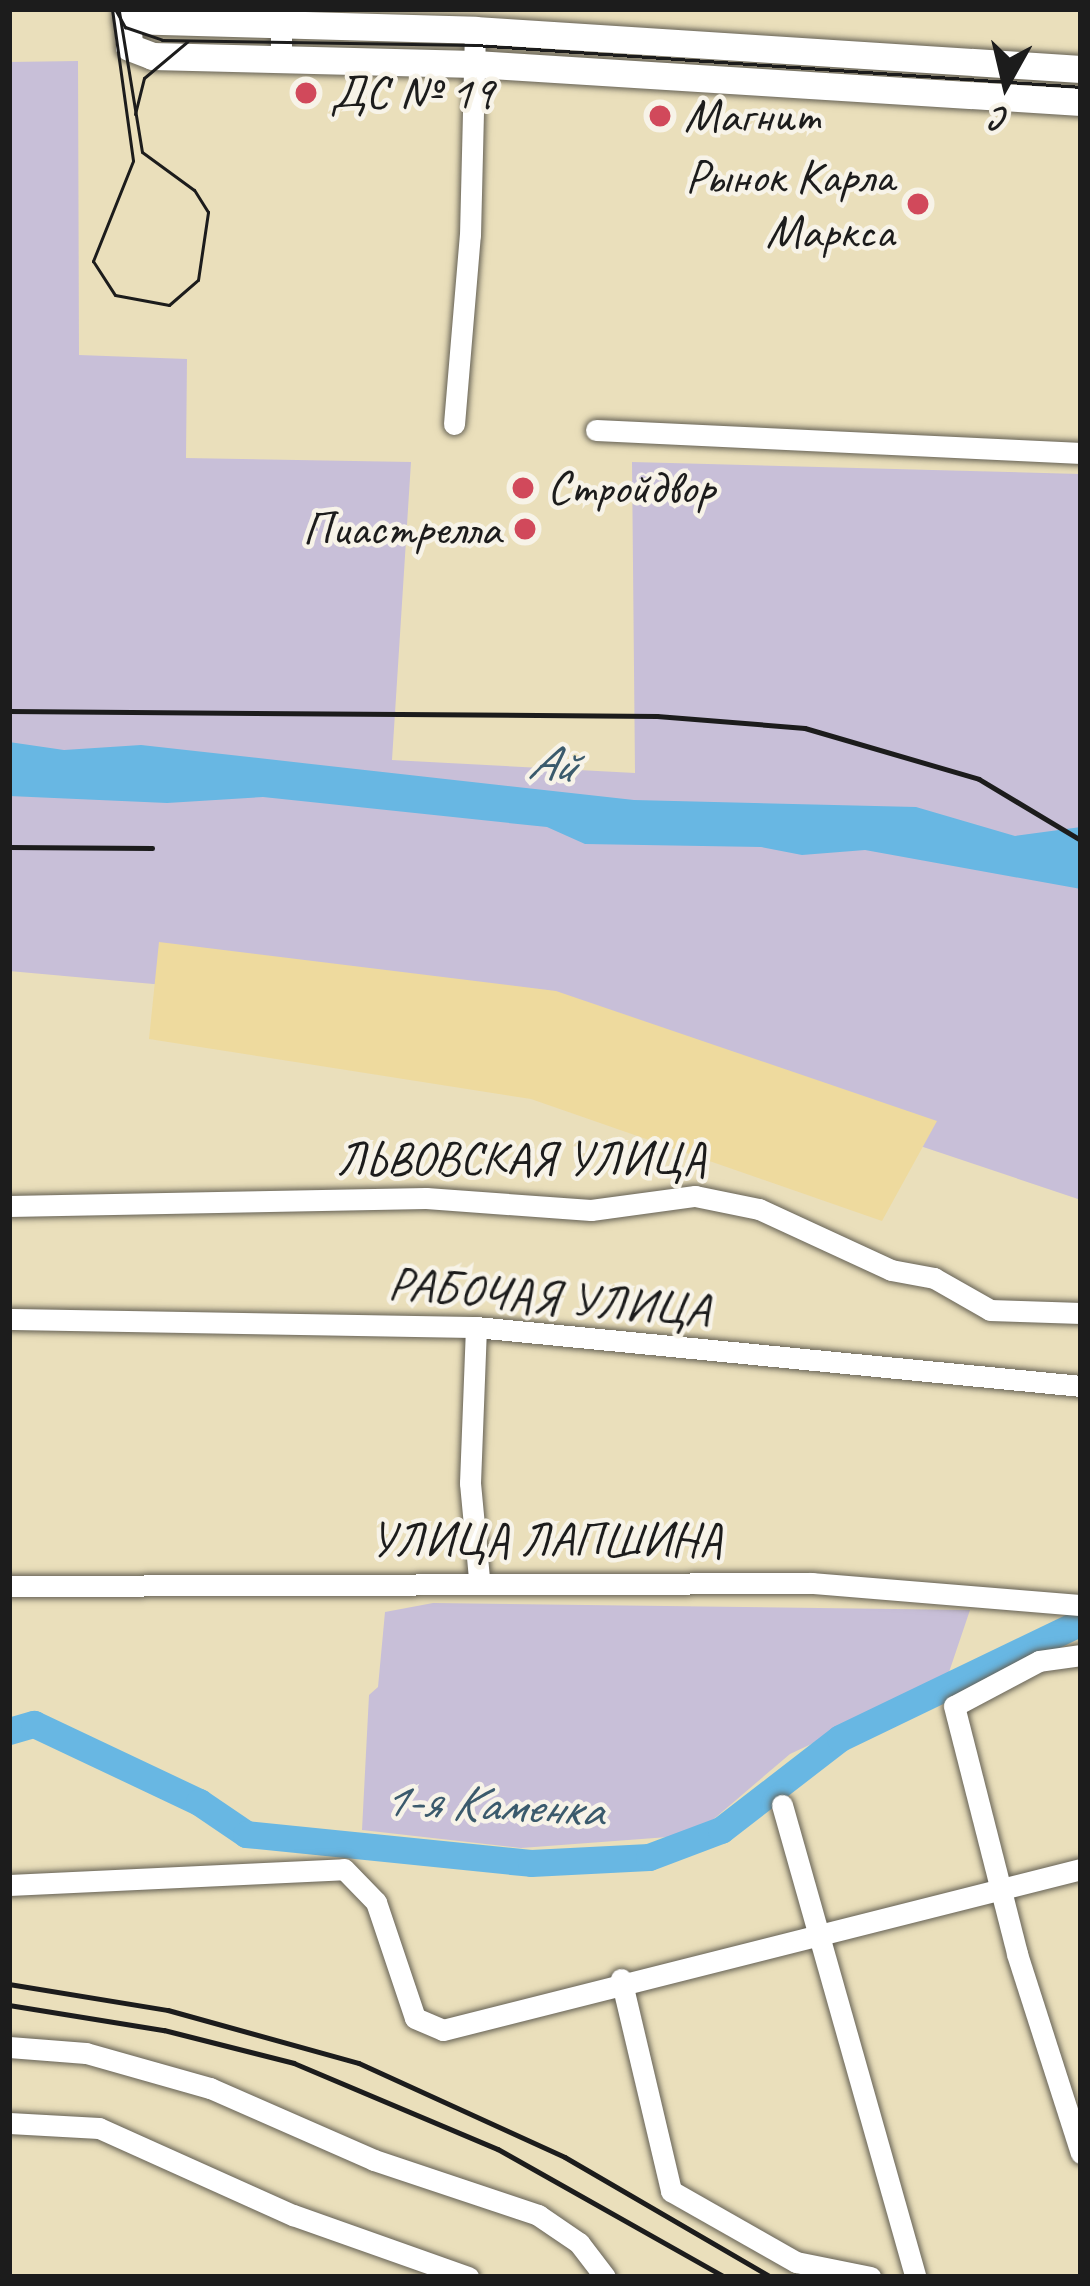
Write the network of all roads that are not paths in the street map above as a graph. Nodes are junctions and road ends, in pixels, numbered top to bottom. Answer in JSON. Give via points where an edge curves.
{"nodes":[{"id":1,"x":126,"y":14,"type":"edge"},
{"id":2,"x":281,"y":15,"type":"edge"},
{"id":3,"x":475,"y":20,"type":"edge"},
{"id":4,"x":281,"y":58,"type":"junction"},
{"id":5,"x":476,"y":64,"type":"junction"},
{"id":6,"x":1081,"y":69,"type":"edge"},
{"id":7,"x":1081,"y":102,"type":"edge"},
{"id":8,"x":454,"y":424,"type":"dead end"},
{"id":9,"x":596,"y":430,"type":"dead end"},
{"id":10,"x":1081,"y":453,"type":"edge"},
{"id":11,"x":9,"y":1206,"type":"edge"},
{"id":12,"x":1081,"y":1313,"type":"edge"},
{"id":13,"x":9,"y":1319,"type":"edge"},
{"id":14,"x":476,"y":1327,"type":"junction"},
{"id":15,"x":1081,"y":1386,"type":"edge"},
{"id":16,"x":479,"y":1579,"type":"junction"},
{"id":17,"x":9,"y":1586,"type":"edge"},
{"id":18,"x":1081,"y":1605,"type":"edge"},
{"id":19,"x":1081,"y":1654,"type":"edge"},
{"id":20,"x":782,"y":1805,"type":"dead end"},
{"id":21,"x":1081,"y":1868,"type":"edge"},
{"id":22,"x":9,"y":1885,"type":"edge"},
{"id":23,"x":1004,"y":1891,"type":"junction"},
{"id":24,"x":823,"y":1928,"type":"junction"},
{"id":25,"x":621,"y":1979,"type":"junction"},
{"id":26,"x":9,"y":2047,"type":"edge"},
{"id":27,"x":9,"y":2123,"type":"edge"},
{"id":28,"x":1081,"y":2153,"type":"edge"},
{"id":29,"x":468,"y":2277,"type":"edge"},
{"id":30,"x":605,"y":2277,"type":"edge"},
{"id":31,"x":871,"y":2277,"type":"edge"},
{"id":32,"x":916,"y":2277,"type":"edge"}],
"edges":[{"from":1,"to":2,"type":"main road"},
{"from":1,"to":4,"type":"main road","via":[[136,52]]},
{"from":2,"to":3,"type":"main road"},
{"from":2,"to":4,"type":"street"},
{"from":3,"to":5,"type":"street"},
{"from":3,"to":6,"type":"main road"},
{"from":4,"to":5,"type":"main road"},
{"from":5,"to":7,"type":"main road"},
{"from":5,"to":8,"type":"street"},
{"from":9,"to":10,"type":"street"},
{"from":11,"to":12,"type":"street","name":"ЛЬВОВСКАЯ УЛИЦА","via":[[426,1198],[591,1210],[695,1196],[759,1209],[891,1270],[934,1278],[990,1310]]},
{"from":13,"to":14,"type":"street","name":"РАБОЧАЯ УЛИЦА"},
{"from":14,"to":15,"type":"street","name":"РАБОЧАЯ УЛИЦА"},
{"from":14,"to":16,"type":"street","via":[[470,1483]]},
{"from":16,"to":17,"type":"street","name":"УЛИЦА ЛАПШИНА"},
{"from":16,"to":18,"type":"street","name":"УЛИЦА ЛАПШИНА","via":[[812,1583]]},
{"from":19,"to":23,"type":"street","via":[[1039,1661],[954,1706]]},
{"from":20,"to":24,"type":"street"},
{"from":21,"to":23,"type":"street"},
{"from":22,"to":25,"type":"street","via":[[344,1869],[376,1902],[415,2018],[443,2030]]},
{"from":23,"to":24,"type":"street"},
{"from":23,"to":28,"type":"street"},
{"from":24,"to":25,"type":"street"},
{"from":24,"to":32,"type":"street"},
{"from":25,"to":31,"type":"street","via":[[671,2192],[796,2262]]},
{"from":26,"to":30,"type":"street","via":[[86,2053],[210,2088],[374,2161],[538,2215],[579,2243]]},
{"from":27,"to":29,"type":"street","via":[[99,2128],[293,2215]]}]}
